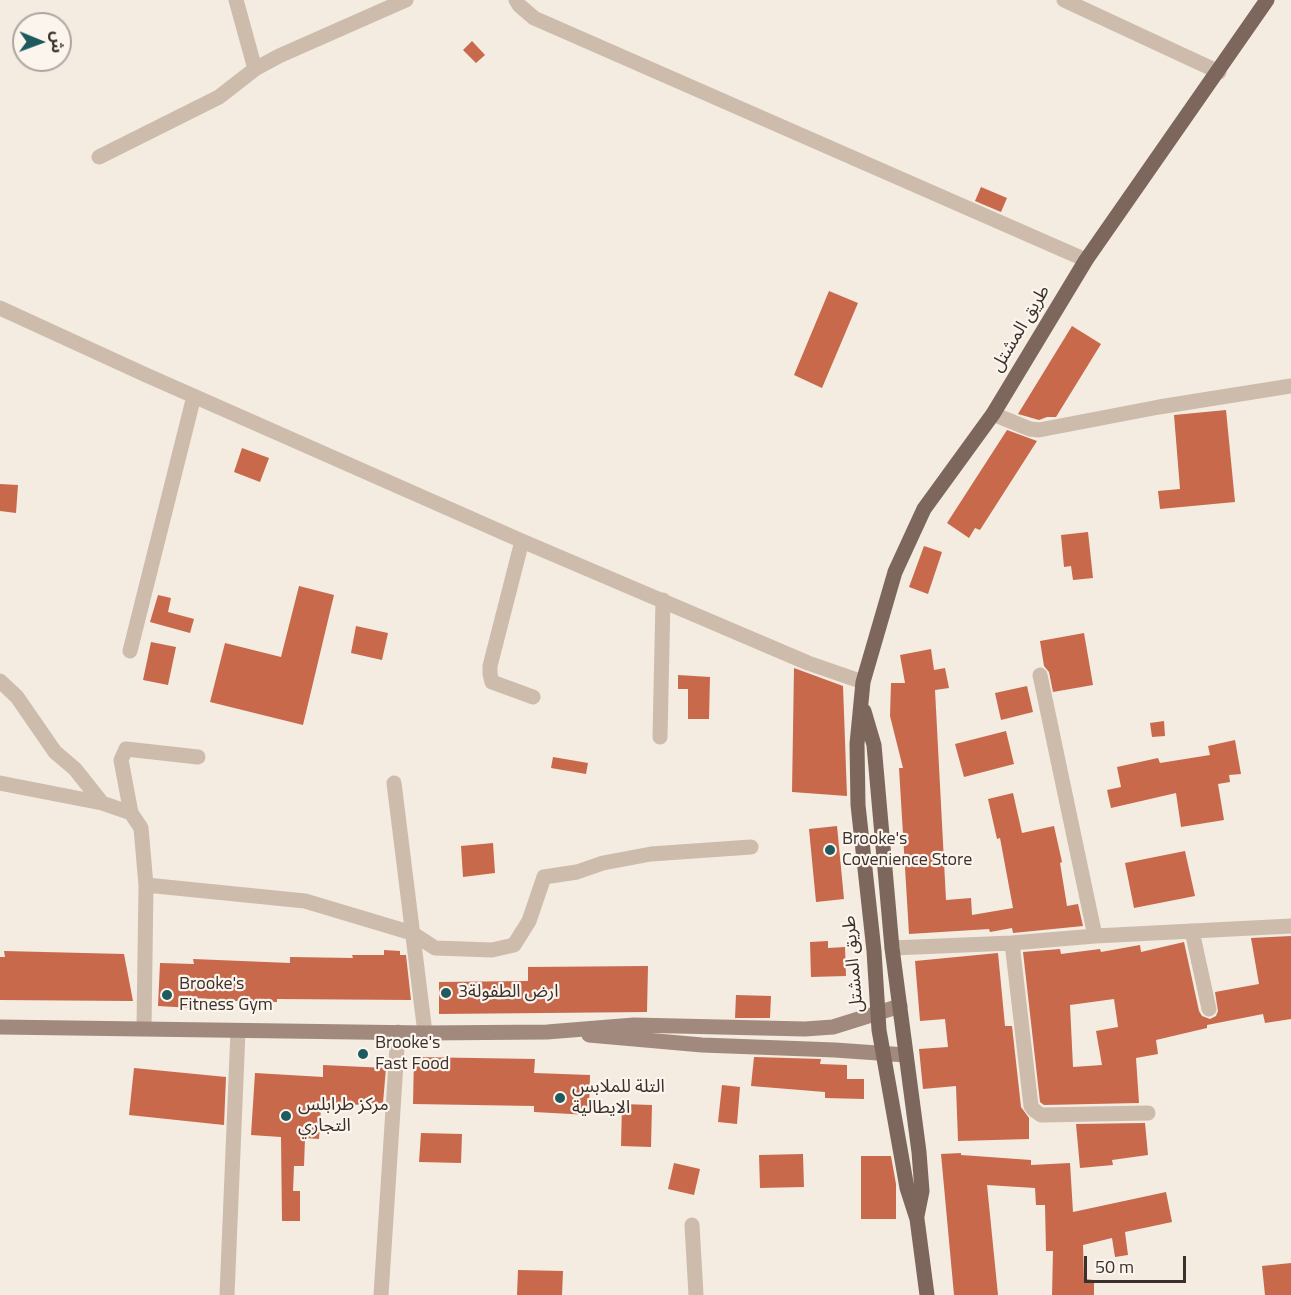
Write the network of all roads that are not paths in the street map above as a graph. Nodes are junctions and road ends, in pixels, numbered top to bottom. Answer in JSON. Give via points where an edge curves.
{"nodes":[{"id":1,"x":236,"y":0,"type":"edge"},
{"id":2,"x":406,"y":0,"type":"edge"},
{"id":3,"x":516,"y":0,"type":"edge"},
{"id":4,"x":1064,"y":0,"type":"edge"},
{"id":5,"x":1267,"y":0,"type":"edge"},
{"id":6,"x":255,"y":69,"type":"junction"},
{"id":7,"x":1219,"y":72,"type":"junction"},
{"id":8,"x":99,"y":157,"type":"dead end"},
{"id":9,"x":1086,"y":260,"type":"junction"},
{"id":10,"x":0,"y":308,"type":"edge"},
{"id":11,"x":1291,"y":386,"type":"edge"},
{"id":12,"x":194,"y":396,"type":"junction"},
{"id":13,"x":993,"y":414,"type":"junction"},
{"id":14,"x":522,"y":541,"type":"junction"},
{"id":15,"x":663,"y":600,"type":"junction"},
{"id":16,"x":130,"y":651,"type":"dead end"},
{"id":17,"x":1040,"y":675,"type":"dead end"},
{"id":18,"x":0,"y":681,"type":"edge"},
{"id":19,"x":863,"y":682,"type":"junction"},
{"id":20,"x":533,"y":697,"type":"dead end"},
{"id":21,"x":862,"y":703,"type":"junction"},
{"id":22,"x":660,"y":737,"type":"dead end"},
{"id":23,"x":198,"y":757,"type":"dead end"},
{"id":24,"x":0,"y":783,"type":"edge"},
{"id":25,"x":394,"y":783,"type":"dead end"},
{"id":26,"x":102,"y":803,"type":"junction"},
{"id":27,"x":132,"y":813,"type":"junction"},
{"id":28,"x":751,"y":847,"type":"dead end"},
{"id":29,"x":146,"y":885,"type":"junction"},
{"id":30,"x":1291,"y":926,"type":"edge"},
{"id":31,"x":1192,"y":931,"type":"junction"},
{"id":32,"x":412,"y":933,"type":"junction"},
{"id":33,"x":1095,"y":936,"type":"junction"},
{"id":34,"x":1012,"y":943,"type":"junction"},
{"id":35,"x":892,"y":948,"type":"junction"},
{"id":36,"x":900,"y":1006,"type":"junction"},
{"id":37,"x":1209,"y":1009,"type":"dead end"},
{"id":38,"x":879,"y":1012,"type":"junction"},
{"id":39,"x":0,"y":1027,"type":"edge"},
{"id":40,"x":144,"y":1028,"type":"junction"},
{"id":41,"x":238,"y":1031,"type":"junction"},
{"id":42,"x":398,"y":1032,"type":"junction"},
{"id":43,"x":547,"y":1032,"type":"junction"},
{"id":44,"x":425,"y":1033,"type":"junction"},
{"id":45,"x":883,"y":1054,"type":"junction"},
{"id":46,"x":906,"y":1055,"type":"junction"},
{"id":47,"x":1148,"y":1113,"type":"dead end"},
{"id":48,"x":917,"y":1219,"type":"junction"},
{"id":49,"x":693,"y":1225,"type":"dead end"},
{"id":50,"x":227,"y":1295,"type":"edge"},
{"id":51,"x":381,"y":1295,"type":"edge"},
{"id":52,"x":696,"y":1295,"type":"edge"},
{"id":53,"x":927,"y":1295,"type":"edge"}],
"edges":[{"from":1,"to":6,"type":"street"},
{"from":2,"to":6,"type":"street"},
{"from":3,"to":9,"type":"street","via":[[534,18]]},
{"from":4,"to":7,"type":"street"},
{"from":5,"to":7,"type":"main road","name":"طريق المشتل"},
{"from":6,"to":8,"type":"street","via":[[219,98]]},
{"from":7,"to":9,"type":"main road","name":"طريق المشتل"},
{"from":9,"to":13,"type":"main road","name":"طريق المشتل"},
{"from":10,"to":12,"type":"street"},
{"from":11,"to":13,"type":"street","via":[[1039,430]]},
{"from":12,"to":14,"type":"street"},
{"from":12,"to":16,"type":"street"},
{"from":13,"to":19,"type":"main road","name":"طريق المشتل","via":[[924,509],[895,572]]},
{"from":14,"to":15,"type":"street"},
{"from":14,"to":20,"type":"street","via":[[490,674],[492,682]]},
{"from":15,"to":19,"type":"street","via":[[808,663]]},
{"from":15,"to":22,"type":"street"},
{"from":17,"to":33,"type":"street"},
{"from":18,"to":26,"type":"street"},
{"from":19,"to":21,"type":"main road","name":"طريق المشتل"},
{"from":21,"to":35,"type":"main road","name":"طريق المشتل","via":[[874,745]]},
{"from":21,"to":38,"type":"main road","name":"طريق المشتل","via":[[857,744],[858,805]]},
{"from":23,"to":27,"type":"street","via":[[126,749],[121,760]]},
{"from":24,"to":26,"type":"street"},
{"from":25,"to":32,"type":"street"},
{"from":26,"to":27,"type":"street"},
{"from":27,"to":29,"type":"street","via":[[141,828]]},
{"from":28,"to":32,"type":"street","via":[[651,854],[544,877],[529,921],[514,945],[492,950],[435,948]]},
{"from":29,"to":32,"type":"street","via":[[304,901]]},
{"from":29,"to":40,"type":"street"},
{"from":30,"to":31,"type":"street"},
{"from":31,"to":33,"type":"street"},
{"from":31,"to":37,"type":"street"},
{"from":32,"to":44,"type":"street"},
{"from":33,"to":34,"type":"street"},
{"from":34,"to":35,"type":"street"},
{"from":34,"to":47,"type":"street","via":[[1034,1110],[1041,1115]]},
{"from":35,"to":36,"type":"main road","name":"طريق المشتل"},
{"from":36,"to":38,"type":"main road"},
{"from":36,"to":46,"type":"main road","name":"طريق المشتل"},
{"from":38,"to":43,"type":"main road","via":[[833,1027],[805,1029],[634,1025]]},
{"from":38,"to":45,"type":"main road","name":"طريق المشتل"},
{"from":39,"to":40,"type":"main road"},
{"from":40,"to":41,"type":"main road"},
{"from":41,"to":42,"type":"main road"},
{"from":41,"to":50,"type":"street"},
{"from":42,"to":44,"type":"main road"},
{"from":42,"to":51,"type":"street"},
{"from":43,"to":44,"type":"main road"},
{"from":43,"to":45,"type":"main road"},
{"from":45,"to":46,"type":"main road"},
{"from":45,"to":48,"type":"main road","name":"طريق المشتل","via":[[907,1188]]},
{"from":46,"to":48,"type":"main road","name":"طريق المشتل","via":[[922,1191]]},
{"from":48,"to":53,"type":"main road","name":"طريق المشتل"},
{"from":49,"to":52,"type":"street"}]}
